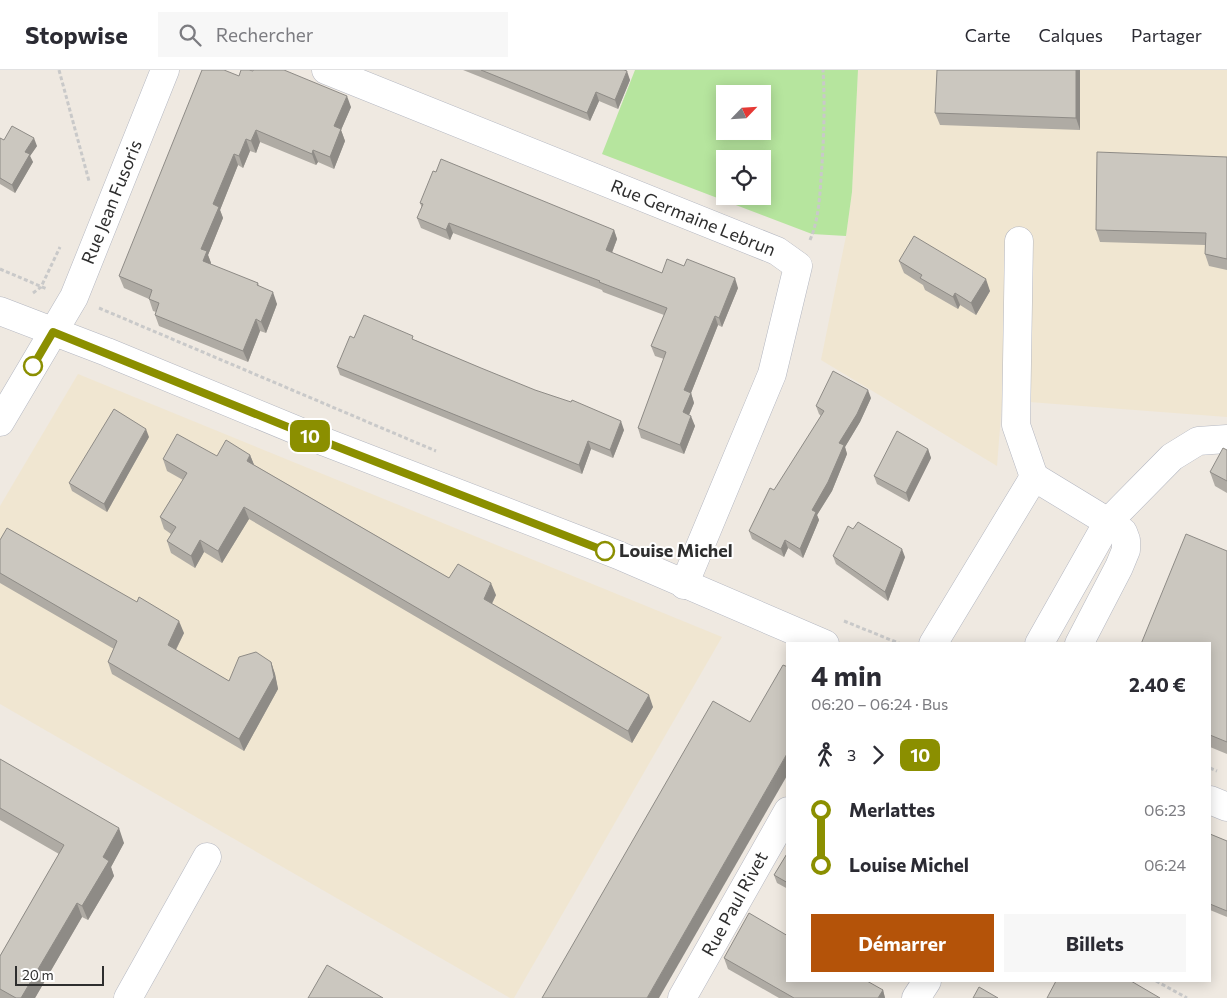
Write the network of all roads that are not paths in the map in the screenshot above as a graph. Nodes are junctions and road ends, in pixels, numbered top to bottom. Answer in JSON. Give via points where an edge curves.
{"nodes":[{"id":1,"x":165,"y":70,"type":"edge"},
{"id":2,"x":326,"y":70,"type":"edge"},
{"id":3,"x":1019,"y":241,"type":"dead end"},
{"id":4,"x":4,"y":313,"type":"edge"},
{"id":5,"x":53,"y":332,"type":"junction"},
{"id":6,"x":0,"y":422,"type":"edge"},
{"id":7,"x":1227,"y":439,"type":"edge"},
{"id":8,"x":1034,"y":477,"type":"junction"},
{"id":9,"x":1108,"y":522,"type":"junction"},
{"id":10,"x":684,"y":585,"type":"junction"},
{"id":11,"x":820,"y":642,"type":"edge"},
{"id":12,"x":934,"y":642,"type":"edge"},
{"id":13,"x":1040,"y":642,"type":"edge"},
{"id":14,"x":1080,"y":642,"type":"edge"},
{"id":15,"x":1211,"y":800,"type":"edge"},
{"id":16,"x":1227,"y":807,"type":"edge"},
{"id":17,"x":786,"y":815,"type":"edge"},
{"id":18,"x":207,"y":857,"type":"dead end"},
{"id":19,"x":926,"y":982,"type":"edge"},
{"id":20,"x":128,"y":998,"type":"edge"},
{"id":21,"x":682,"y":998,"type":"edge"},
{"id":22,"x":916,"y":998,"type":"edge"}],
"edges":[{"from":1,"to":5,"type":"street","name":"Rue Jean Fusoris","via":[[74,297]]},
{"from":2,"to":10,"type":"street","name":"Rue Germaine Lebrun","via":[[777,250],[798,266],[772,374]]},
{"from":3,"to":8,"type":"street","via":[[1016,425]]},
{"from":4,"to":5,"type":"street"},
{"from":5,"to":6,"type":"street","name":"Rue Jean Fusoris"},
{"from":5,"to":10,"type":"street","via":[[618,555]]},
{"from":7,"to":9,"type":"street","via":[[1198,441],[1172,457]]},
{"from":8,"to":9,"type":"street"},
{"from":8,"to":12,"type":"street"},
{"from":9,"to":13,"type":"street"},
{"from":9,"to":14,"type":"street","via":[[1123,532],[1126,550]]},
{"from":10,"to":11,"type":"street"},
{"from":15,"to":16,"type":"street"},
{"from":17,"to":21,"type":"street","name":"Rue Paul Rivet"},
{"from":18,"to":20,"type":"street"},
{"from":19,"to":22,"type":"street"}]}
